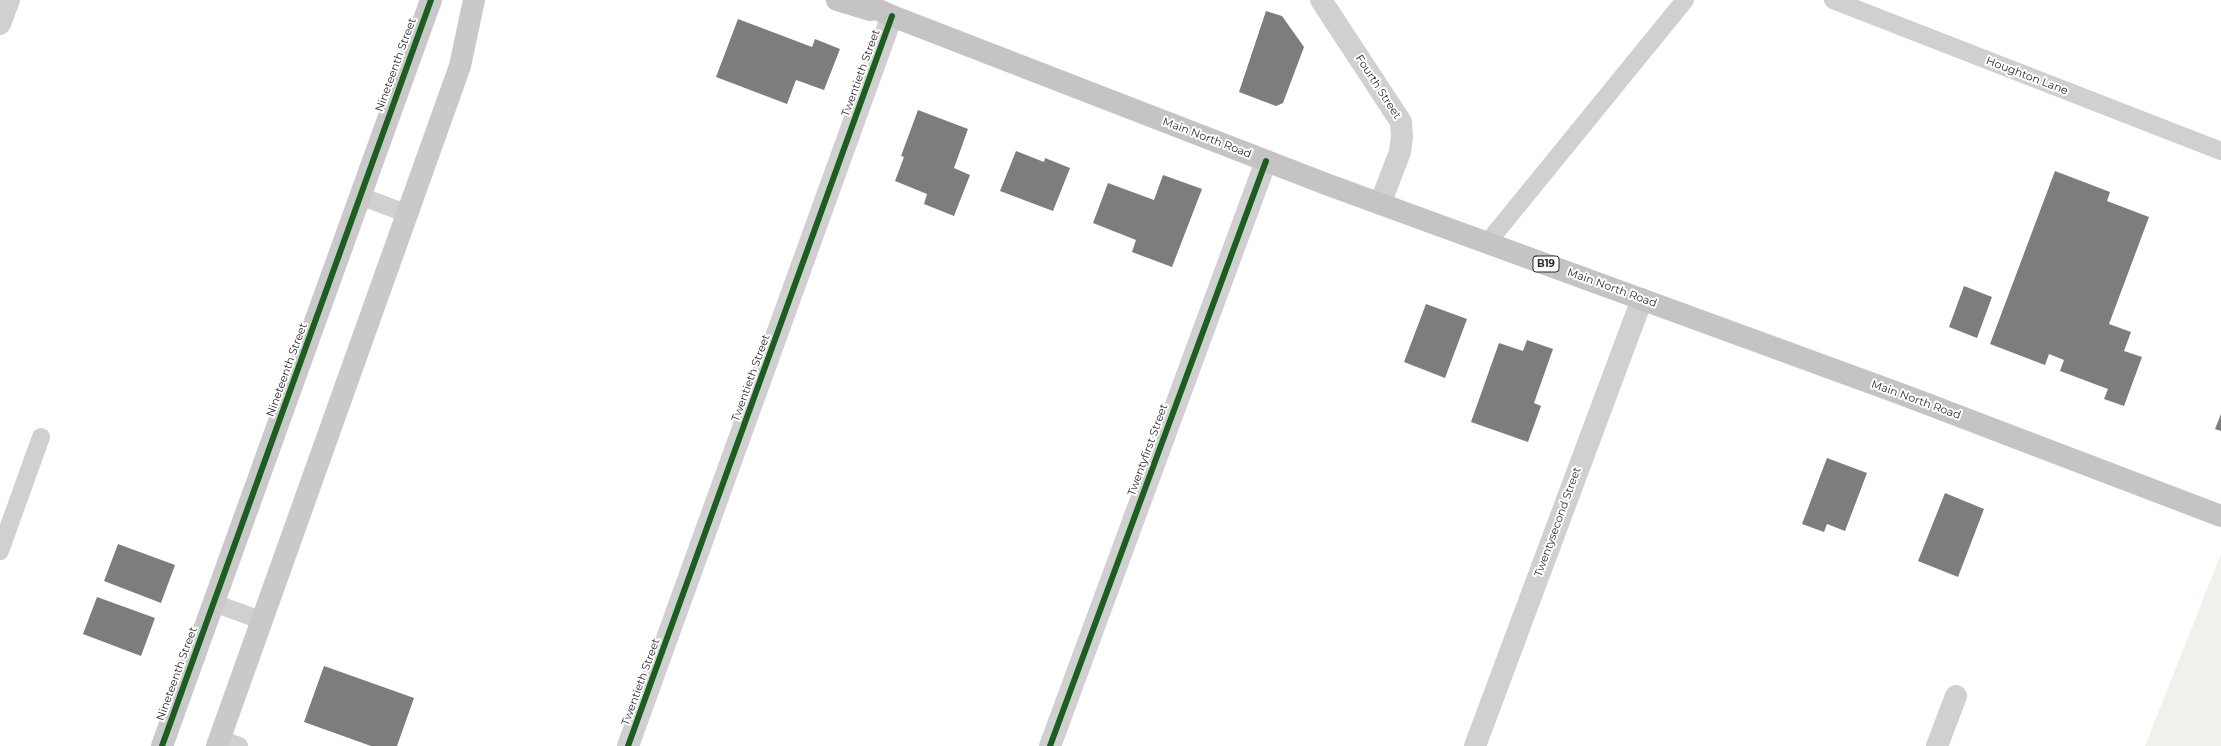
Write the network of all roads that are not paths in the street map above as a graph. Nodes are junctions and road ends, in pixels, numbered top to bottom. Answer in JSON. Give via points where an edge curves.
{"nodes":[{"id":1,"x":9,"y":0,"type":"edge"},
{"id":2,"x":431,"y":0,"type":"edge"},
{"id":3,"x":474,"y":0,"type":"edge"},
{"id":4,"x":837,"y":0,"type":"edge"},
{"id":5,"x":857,"y":0,"type":"edge"},
{"id":6,"x":1321,"y":0,"type":"edge"},
{"id":7,"x":1685,"y":0,"type":"edge"},
{"id":8,"x":1833,"y":0,"type":"edge"},
{"id":9,"x":892,"y":16,"type":"junction"},
{"id":10,"x":0,"y":24,"type":"edge"},
{"id":11,"x":2221,"y":151,"type":"edge"},
{"id":12,"x":1266,"y":161,"type":"junction"},
{"id":13,"x":360,"y":196,"type":"junction"},
{"id":14,"x":1380,"y":204,"type":"junction"},
{"id":15,"x":408,"y":214,"type":"junction"},
{"id":16,"x":1488,"y":242,"type":"junction"},
{"id":17,"x":1642,"y":299,"type":"junction"},
{"id":18,"x":41,"y":437,"type":"dead end"},
{"id":19,"x":2221,"y":516,"type":"edge"},
{"id":20,"x":0,"y":551,"type":"edge"},
{"id":21,"x":214,"y":603,"type":"junction"},
{"id":22,"x":263,"y":621,"type":"junction"},
{"id":23,"x":1956,"y":696,"type":"dead end"},
{"id":24,"x":225,"y":744,"type":"edge"},
{"id":25,"x":162,"y":746,"type":"edge"},
{"id":26,"x":628,"y":746,"type":"edge"},
{"id":27,"x":1050,"y":746,"type":"edge"},
{"id":28,"x":1475,"y":746,"type":"edge"},
{"id":29,"x":1937,"y":746,"type":"edge"}],
"edges":[{"from":1,"to":10,"type":"street"},
{"from":2,"to":13,"type":"street","name":"Nineteenth Street"},
{"from":3,"to":15,"type":"street","via":[[460,66]]},
{"from":4,"to":9,"type":"main road","number":"B19"},
{"from":5,"to":9,"type":"main road","number":"B19"},
{"from":6,"to":14,"type":"street","name":"Fourth Street","via":[[1401,122],[1400,152]]},
{"from":7,"to":16,"type":"lane"},
{"from":8,"to":11,"type":"lane","name":"Houghton Lane"},
{"from":9,"to":12,"type":"main road","name":"Main North Road","number":"B19"},
{"from":9,"to":26,"type":"street","name":"Twentieth Street"},
{"from":12,"to":14,"type":"main road","name":"Main North Road","number":"B19"},
{"from":12,"to":27,"type":"street","name":"Twentyfirst Street"},
{"from":13,"to":15,"type":"lane"},
{"from":13,"to":21,"type":"street","name":"Nineteenth Street"},
{"from":14,"to":16,"type":"main road","name":"Main North Road","number":"B19"},
{"from":15,"to":22,"type":"street"},
{"from":16,"to":17,"type":"main road","name":"Main North Road","number":"B19"},
{"from":17,"to":19,"type":"main road","name":"Main North Road","number":"B19","via":[[1912,398]]},
{"from":17,"to":28,"type":"street","name":"Twentysecond Street"},
{"from":18,"to":20,"type":"lane"},
{"from":21,"to":22,"type":"lane"},
{"from":21,"to":25,"type":"street","name":"Nineteenth Street"},
{"from":22,"to":24,"type":"street"},
{"from":23,"to":29,"type":"street"}]}
